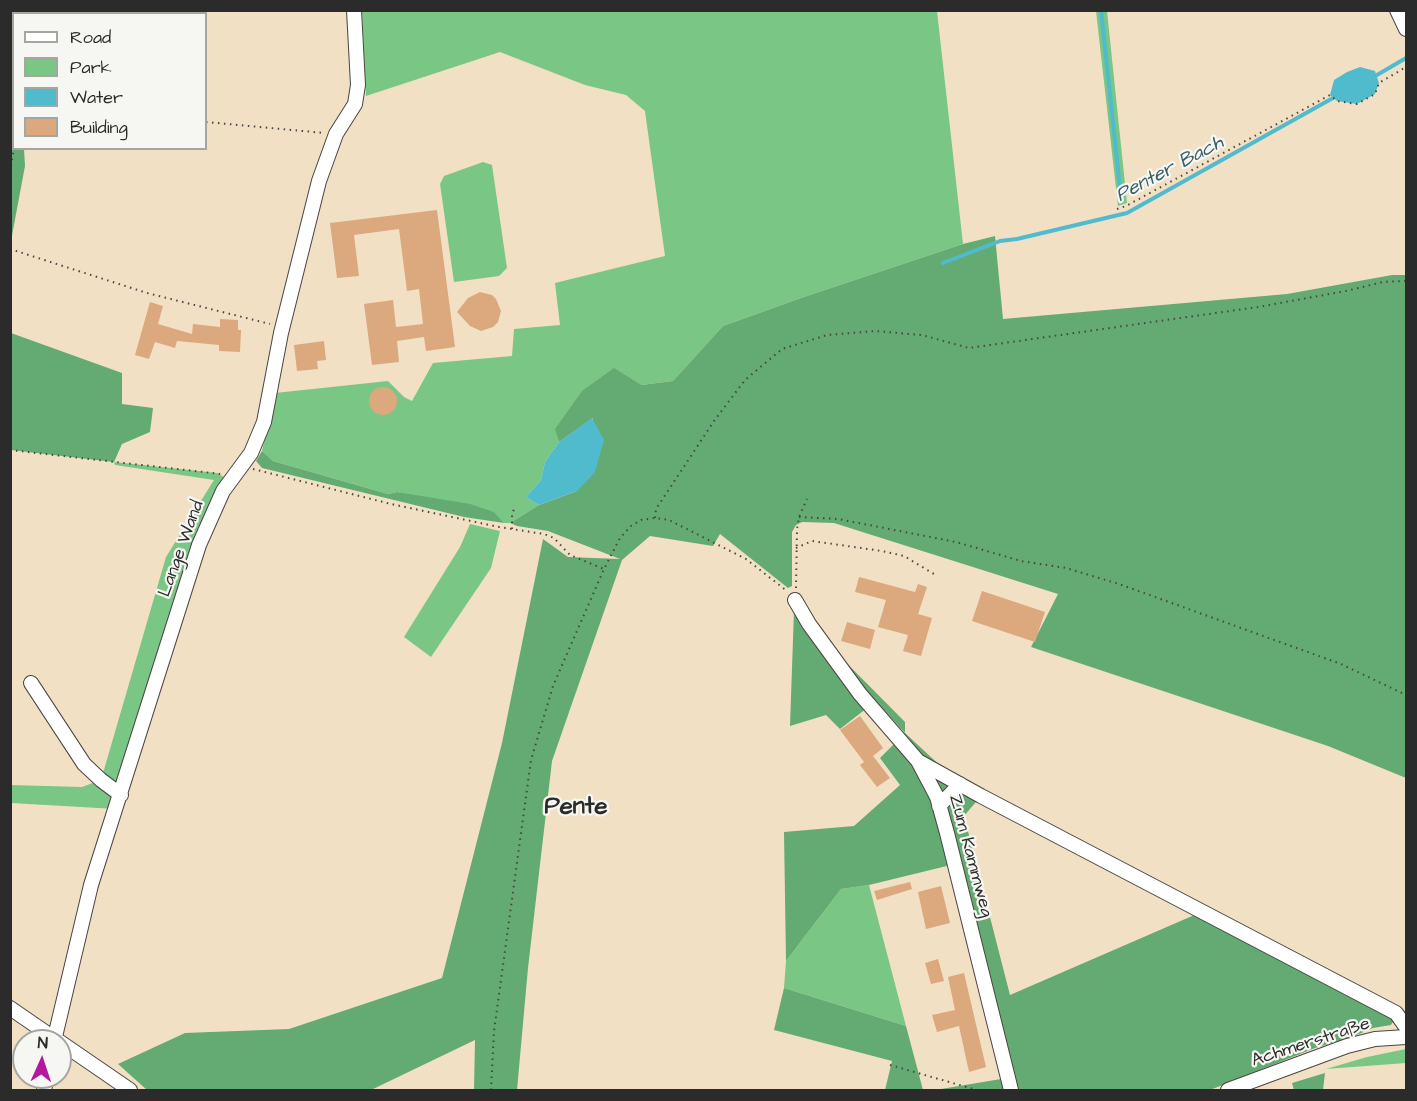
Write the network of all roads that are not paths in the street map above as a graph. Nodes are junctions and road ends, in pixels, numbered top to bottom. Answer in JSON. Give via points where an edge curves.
{"nodes":[{"id":1,"x":354,"y":10,"type":"edge"},
{"id":2,"x":1397,"y":10,"type":"edge"},
{"id":3,"x":1407,"y":29,"type":"edge"},
{"id":4,"x":795,"y":600,"type":"road end"},
{"id":5,"x":31,"y":683,"type":"dead end"},
{"id":6,"x":918,"y":761,"type":"junction"},
{"id":7,"x":960,"y":784,"type":"junction"},
{"id":8,"x":121,"y":795,"type":"junction"},
{"id":9,"x":939,"y":806,"type":"junction"},
{"id":10,"x":10,"y":1008,"type":"edge"},
{"id":11,"x":1407,"y":1027,"type":"edge"},
{"id":12,"x":40,"y":1029,"type":"edge"},
{"id":13,"x":60,"y":1029,"type":"edge"},
{"id":14,"x":1407,"y":1037,"type":"edge"},
{"id":15,"x":72,"y":1051,"type":"edge"},
{"id":16,"x":130,"y":1090,"type":"edge"},
{"id":17,"x":1011,"y":1090,"type":"edge"},
{"id":18,"x":1228,"y":1090,"type":"edge"}],
"edges":[{"from":1,"to":8,"type":"street","name":"Lange Wand","via":[[358,85],[355,104],[336,134],[319,181],[264,422],[251,453],[223,491],[199,545]]},
{"from":2,"to":3,"type":"street"},
{"from":4,"to":6,"type":"street","name":"Zum Kammweg","via":[[860,694]]},
{"from":5,"to":8,"type":"street","via":[[84,764]]},
{"from":6,"to":7,"type":"street"},
{"from":6,"to":9,"type":"street","name":"Zum Kammweg"},
{"from":7,"to":9,"type":"street"},
{"from":7,"to":11,"type":"street","via":[[1396,1013]]},
{"from":8,"to":13,"type":"street","name":"Lange Wand","via":[[91,885]]},
{"from":9,"to":17,"type":"street","name":"Zum Kammweg"},
{"from":10,"to":12,"type":"street"},
{"from":14,"to":18,"type":"street","name":"Achmerstraße","via":[[1347,1046]]},
{"from":15,"to":16,"type":"street"}]}
